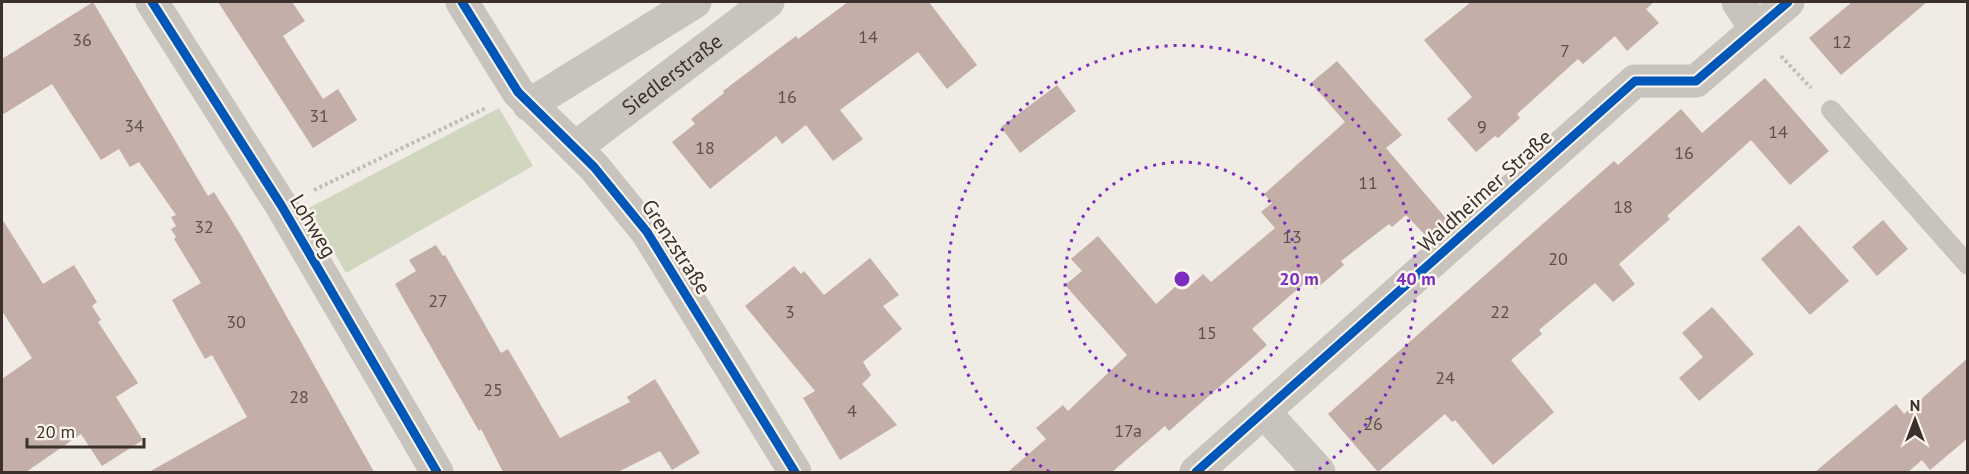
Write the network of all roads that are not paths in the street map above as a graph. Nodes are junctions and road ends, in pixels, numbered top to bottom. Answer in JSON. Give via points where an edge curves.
{"nodes":[{"id":1,"x":152,"y":2,"type":"edge"},
{"id":2,"x":462,"y":2,"type":"edge"},
{"id":3,"x":695,"y":2,"type":"edge"},
{"id":4,"x":768,"y":2,"type":"edge"},
{"id":5,"x":1738,"y":2,"type":"edge"},
{"id":6,"x":1788,"y":2,"type":"edge"},
{"id":7,"x":1756,"y":28,"type":"junction"},
{"id":8,"x":524,"y":99,"type":"junction"},
{"id":9,"x":1832,"y":111,"type":"road end"},
{"id":10,"x":575,"y":148,"type":"junction"},
{"id":11,"x":1968,"y":265,"type":"edge"},
{"id":12,"x":1264,"y":412,"type":"junction"},
{"id":13,"x":437,"y":472,"type":"edge"},
{"id":14,"x":795,"y":472,"type":"edge"},
{"id":15,"x":1196,"y":472,"type":"edge"},
{"id":16,"x":1319,"y":472,"type":"edge"}],
"edges":[{"from":1,"to":13,"type":"street","name":"Lohweg","via":[[281,206]]},
{"from":2,"to":8,"type":"street","name":"Grenzstraße"},
{"from":3,"to":8,"type":"street"},
{"from":4,"to":10,"type":"street","name":"Siedlerstraße"},
{"from":5,"to":7,"type":"street"},
{"from":6,"to":7,"type":"street","name":"Waldheimer Straße"},
{"from":7,"to":12,"type":"street","name":"Waldheimer Straße","via":[[1696,81],[1635,81]]},
{"from":8,"to":10,"type":"street","name":"Grenzstraße"},
{"from":9,"to":11,"type":"lane"},
{"from":10,"to":14,"type":"street","name":"Grenzstraße","via":[[648,232]]},
{"from":12,"to":15,"type":"street","name":"Waldheimer Straße"},
{"from":12,"to":16,"type":"street"}]}
